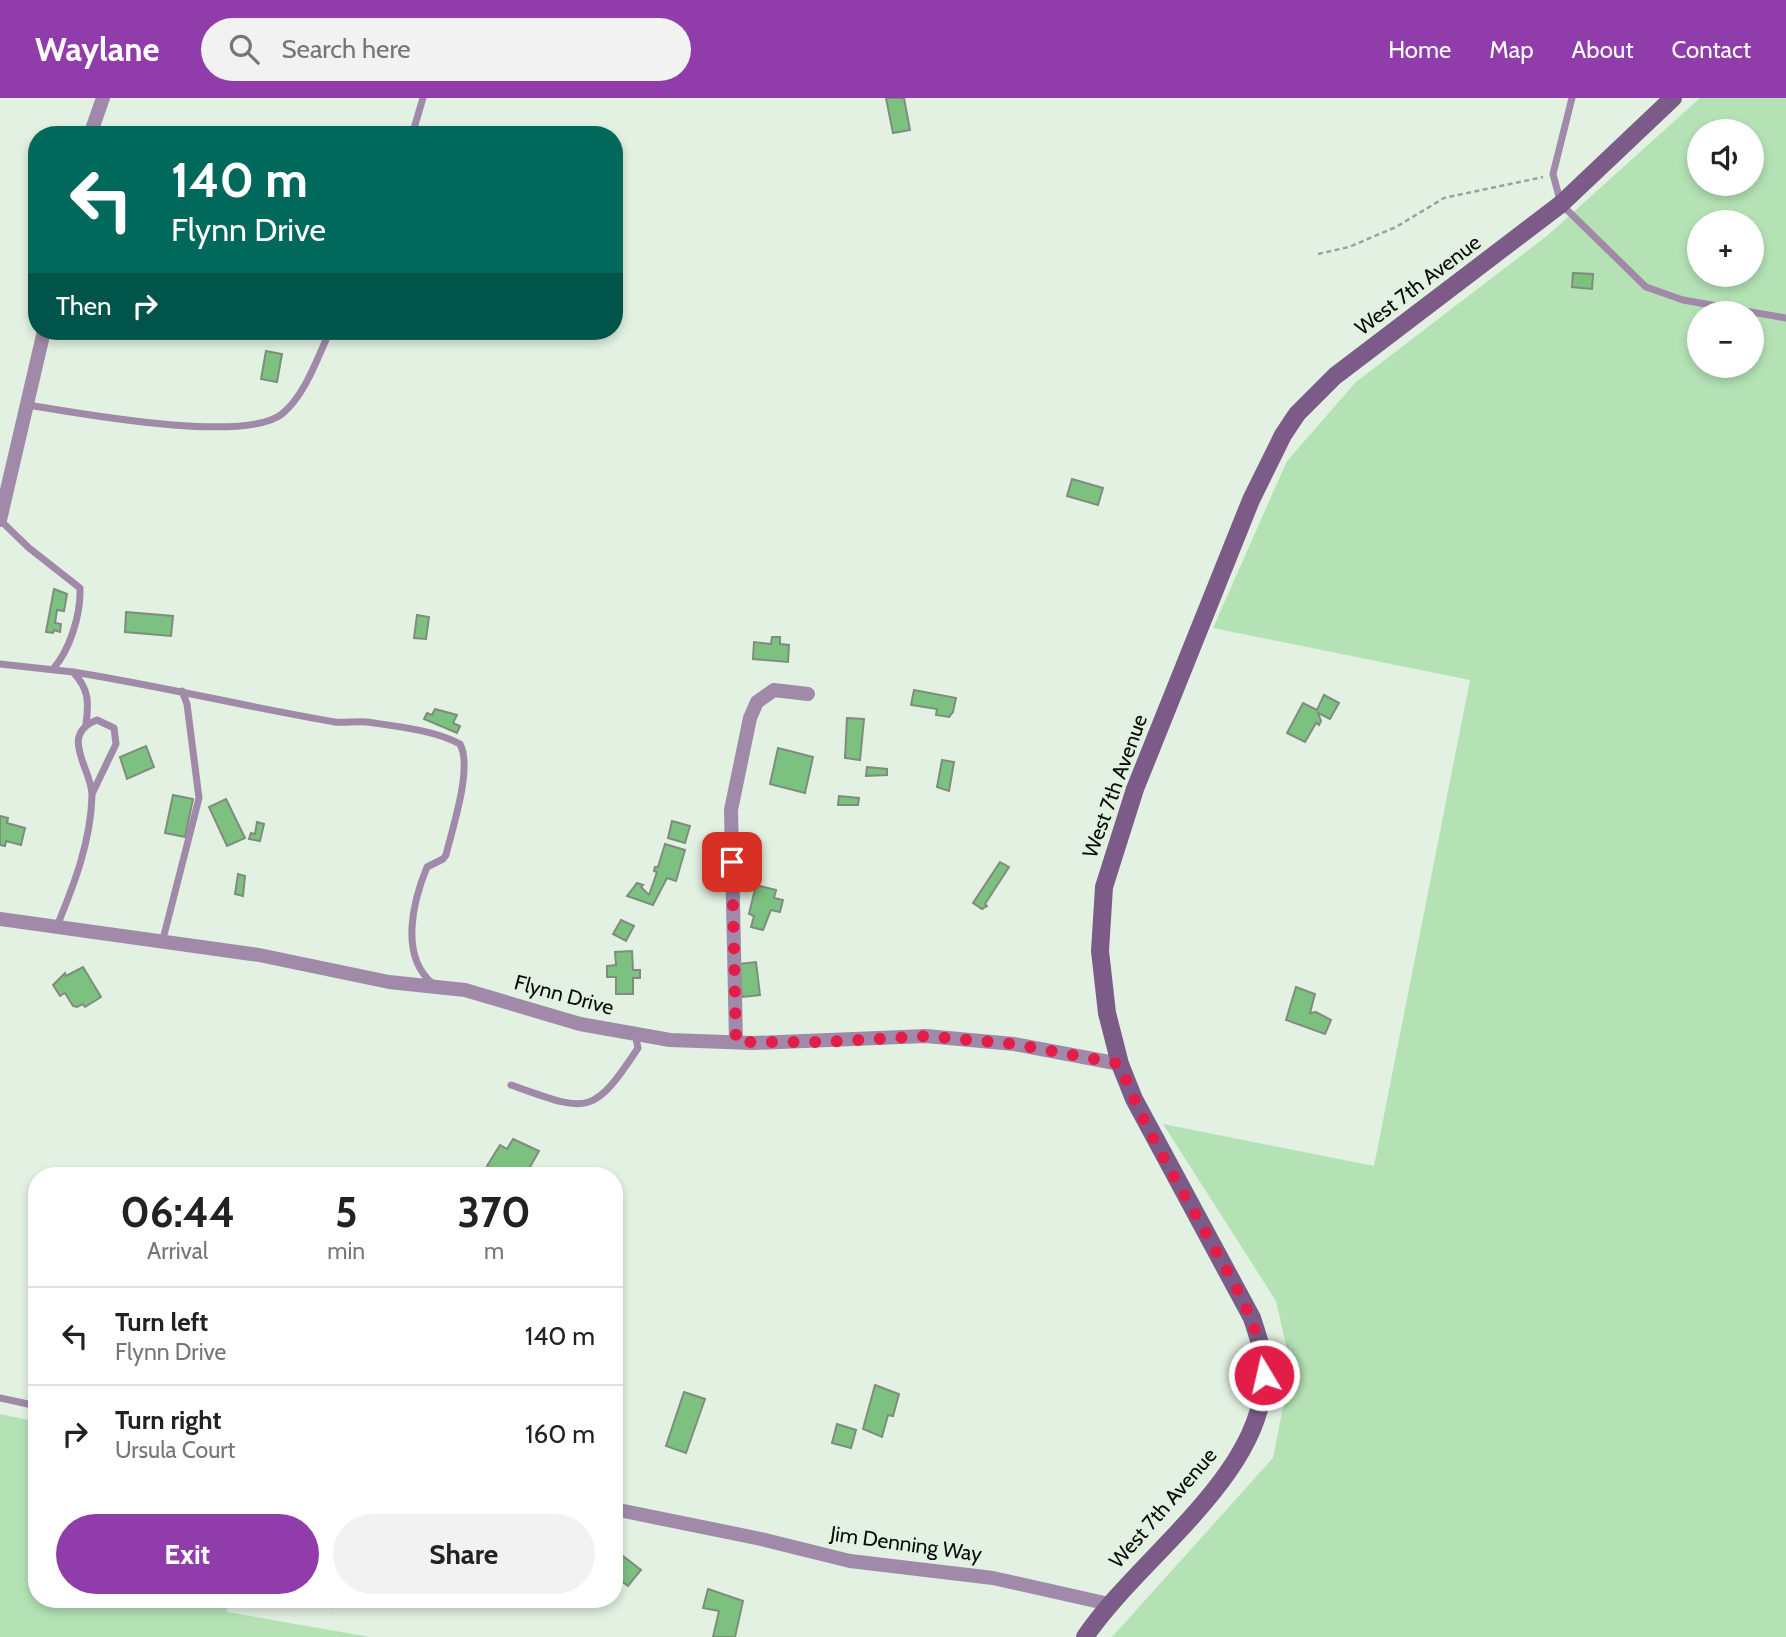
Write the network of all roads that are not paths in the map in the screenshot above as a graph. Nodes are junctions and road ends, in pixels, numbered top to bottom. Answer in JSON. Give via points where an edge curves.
{"nodes":[{"id":1,"x":103,"y":98,"type":"edge"},
{"id":2,"x":423,"y":98,"type":"edge"},
{"id":3,"x":1572,"y":98,"type":"edge"},
{"id":4,"x":1673,"y":98,"type":"edge"},
{"id":5,"x":93,"y":126,"type":"edge"},
{"id":6,"x":415,"y":126,"type":"edge"},
{"id":7,"x":1561,"y":204,"type":"junction"},
{"id":8,"x":1786,"y":318,"type":"edge"},
{"id":9,"x":42,"y":340,"type":"edge"},
{"id":10,"x":326,"y":340,"type":"edge"},
{"id":11,"x":27,"y":405,"type":"junction"},
{"id":12,"x":0,"y":520,"type":"edge"},
{"id":13,"x":0,"y":664,"type":"edge"},
{"id":14,"x":54,"y":669,"type":"junction"},
{"id":15,"x":73,"y":672,"type":"junction"},
{"id":16,"x":182,"y":691,"type":"junction"},
{"id":17,"x":808,"y":694,"type":"dead end"},
{"id":18,"x":86,"y":724,"type":"junction"},
{"id":19,"x":92,"y":794,"type":"junction"},
{"id":20,"x":0,"y":919,"type":"edge"},
{"id":21,"x":57,"y":926,"type":"junction"},
{"id":22,"x":162,"y":943,"type":"junction"},
{"id":23,"x":437,"y":987,"type":"junction"},
{"id":24,"x":635,"y":1034,"type":"junction"},
{"id":25,"x":736,"y":1042,"type":"junction"},
{"id":26,"x":1120,"y":1064,"type":"junction"},
{"id":27,"x":511,"y":1085,"type":"dead end"},
{"id":28,"x":0,"y":1398,"type":"edge"},
{"id":29,"x":28,"y":1404,"type":"edge"},
{"id":30,"x":623,"y":1511,"type":"edge"},
{"id":31,"x":1109,"y":1604,"type":"junction"},
{"id":32,"x":1085,"y":1637,"type":"edge"}],
"edges":[{"from":1,"to":5,"type":"street"},
{"from":2,"to":6,"type":"lane"},
{"from":3,"to":7,"type":"lane","via":[[1553,174]]},
{"from":4,"to":7,"type":"main road","name":"West 7th Avenue"},
{"from":7,"to":8,"type":"lane","via":[[1646,287],[1683,300]]},
{"from":7,"to":26,"type":"main road","name":"West 7th Avenue","via":[[1335,376],[1297,414],[1267,464],[1135,789],[1104,887],[1100,951],[1107,1013]]},
{"from":9,"to":11,"type":"street"},
{"from":10,"to":11,"type":"lane","via":[[299,395],[267,423],[182,424]]},
{"from":11,"to":12,"type":"street"},
{"from":12,"to":14,"type":"lane","via":[[80,588],[69,642]]},
{"from":13,"to":14,"type":"lane"},
{"from":14,"to":15,"type":"lane"},
{"from":15,"to":16,"type":"lane"},
{"from":15,"to":18,"type":"lane","via":[[87,694]]},
{"from":16,"to":22,"type":"lane","via":[[199,798]]},
{"from":16,"to":23,"type":"lane","via":[[338,722],[364,722],[460,744],[463,773],[446,855],[427,867],[412,924],[420,970]]},
{"from":17,"to":25,"type":"street","via":[[774,690],[757,702],[742,750],[731,810]]},
{"from":18,"to":19,"type":"lane","via":[[78,745]]},
{"from":18,"to":19,"type":"lane","via":[[97,720],[109,723],[116,734],[116,744]]},
{"from":19,"to":21,"type":"lane","via":[[78,877]]},
{"from":20,"to":21,"type":"street","name":"Flynn Drive"},
{"from":21,"to":22,"type":"street","name":"Flynn Drive"},
{"from":22,"to":23,"type":"street","name":"Flynn Drive"},
{"from":23,"to":24,"type":"street","name":"Flynn Drive","via":[[466,990],[580,1024]]},
{"from":24,"to":25,"type":"street","name":"Flynn Drive"},
{"from":24,"to":27,"type":"lane","via":[[638,1048],[603,1097],[589,1103],[575,1105]]},
{"from":25,"to":26,"type":"street","name":"Flynn Drive","via":[[926,1036],[1014,1044]]},
{"from":26,"to":31,"type":"main road","name":"West 7th Avenue","via":[[1146,1126],[1252,1318],[1264,1375],[1258,1414],[1230,1470]]},
{"from":28,"to":29,"type":"lane"},
{"from":30,"to":31,"type":"street","name":"Jim Denning Way","via":[[850,1561],[993,1578]]},
{"from":31,"to":32,"type":"main road","name":"West 7th Avenue"}]}
